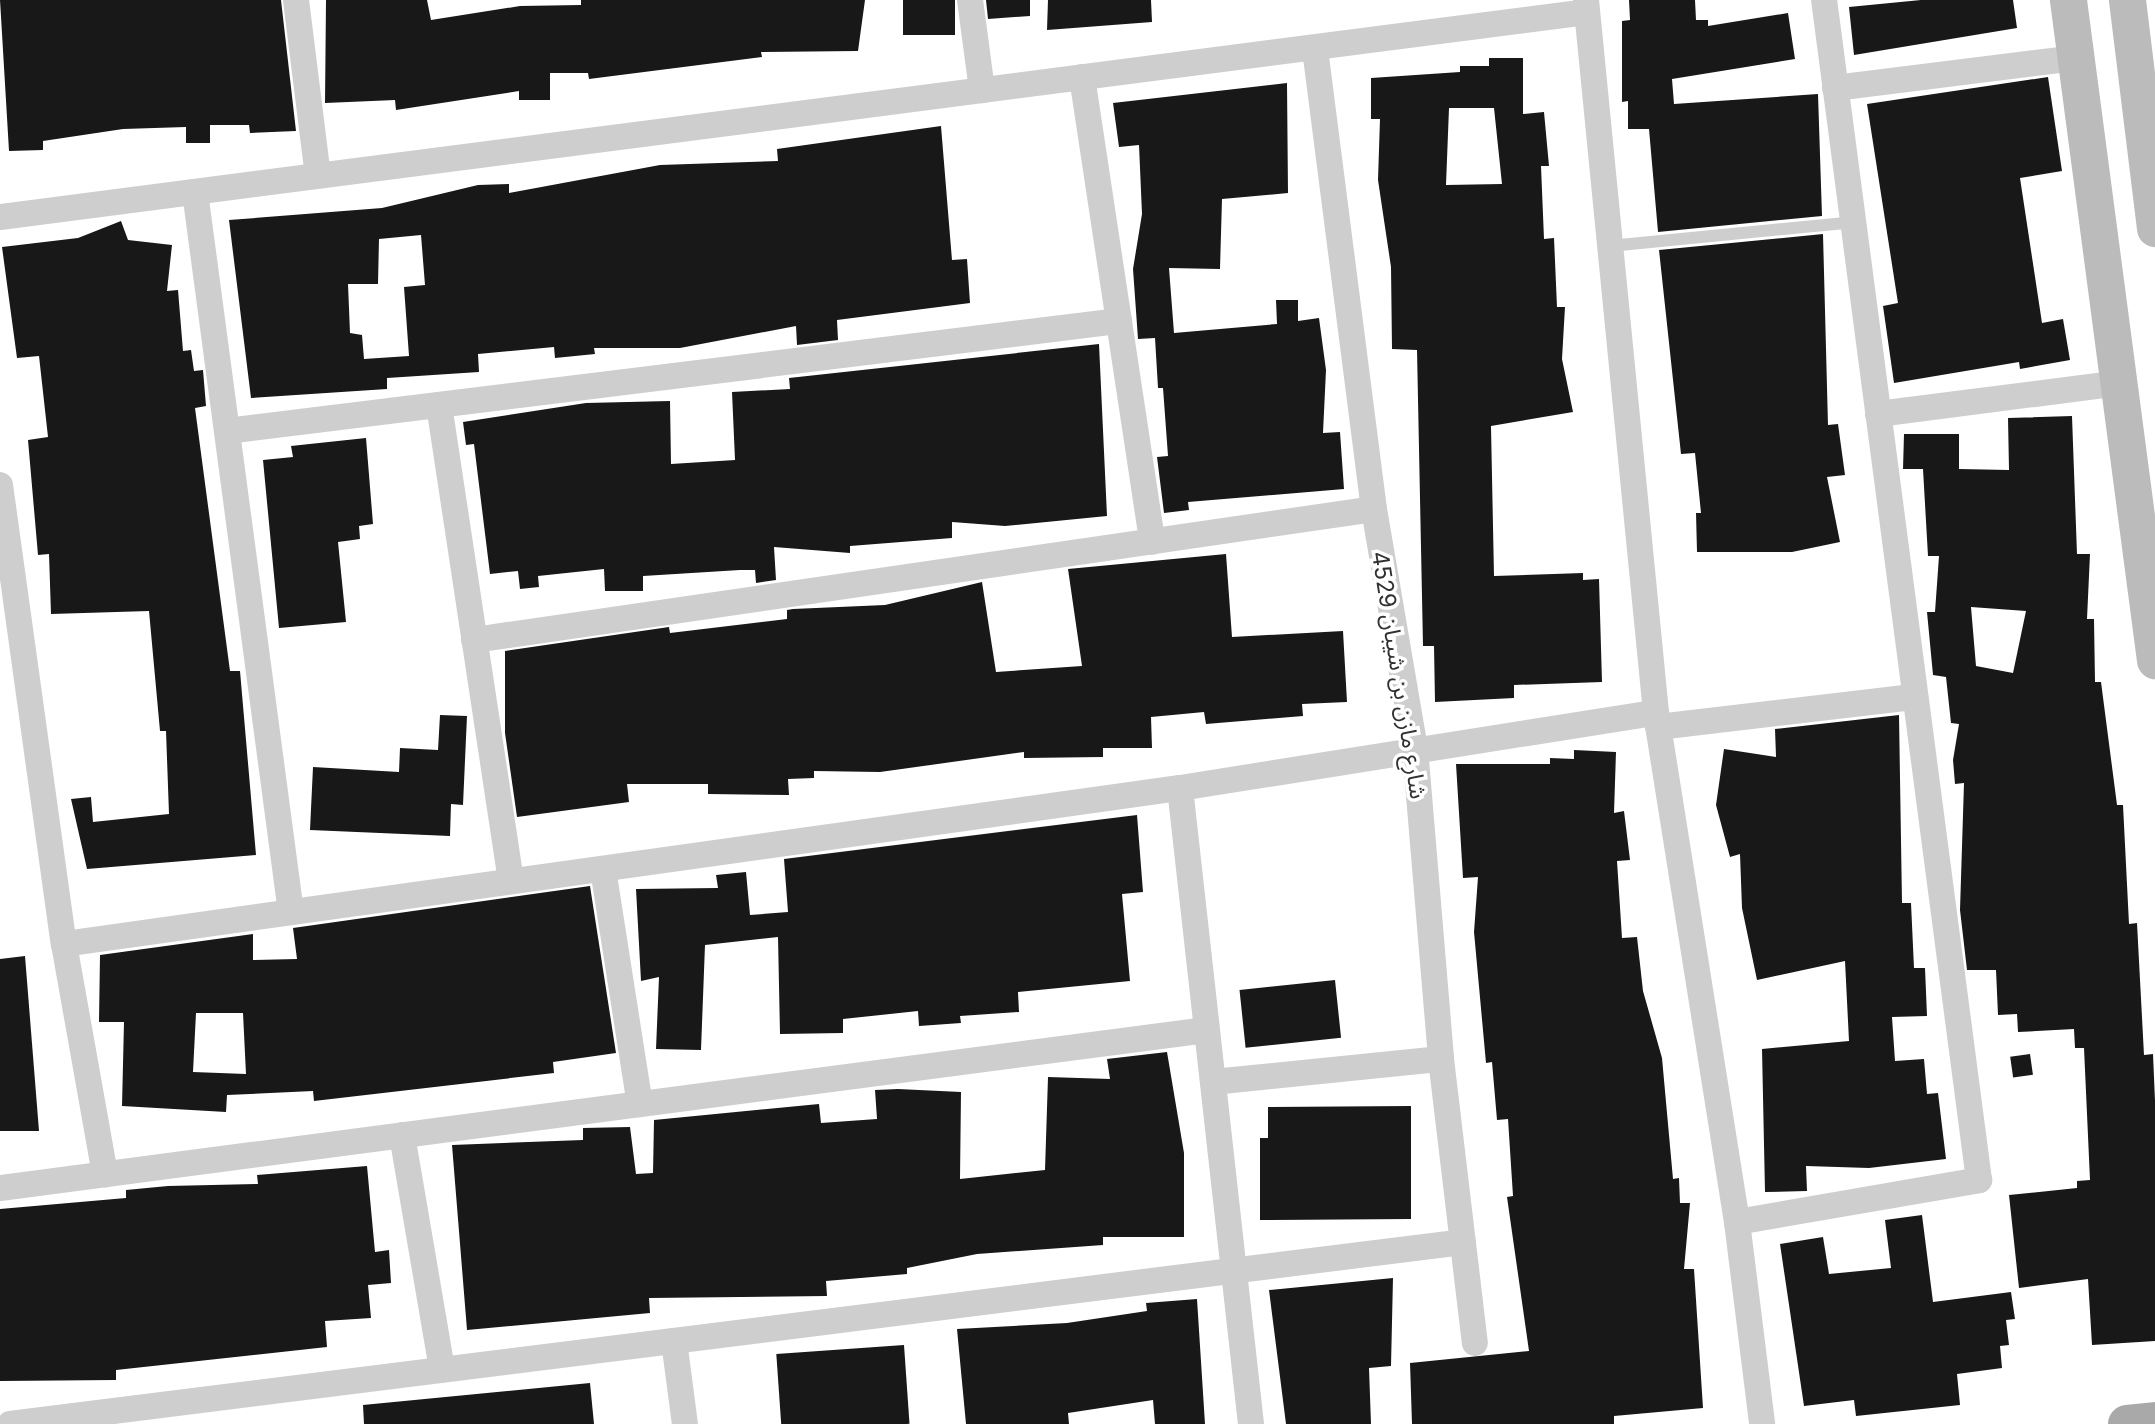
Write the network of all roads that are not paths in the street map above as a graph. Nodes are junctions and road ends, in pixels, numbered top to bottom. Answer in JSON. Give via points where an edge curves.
{"nodes":[{"id":1,"x":296,"y":0,"type":"edge"},
{"id":2,"x":970,"y":0,"type":"edge"},
{"id":3,"x":1824,"y":0,"type":"edge"},
{"id":4,"x":2068,"y":0,"type":"edge"},
{"id":5,"x":2127,"y":0,"type":"edge"},
{"id":6,"x":1587,"y":6,"type":"edge"},
{"id":7,"x":1315,"y":49,"type":"junction"},
{"id":8,"x":2076,"y":58,"type":"junction"},
{"id":9,"x":1082,"y":78,"type":"junction"},
{"id":10,"x":1835,"y":88,"type":"junction"},
{"id":11,"x":982,"y":90,"type":"junction"},
{"id":12,"x":318,"y":176,"type":"junction"},
{"id":13,"x":195,"y":192,"type":"junction"},
{"id":14,"x":0,"y":217,"type":"edge"},
{"id":15,"x":1853,"y":222,"type":"junction"},
{"id":16,"x":2155,"y":228,"type":"edge"},
{"id":17,"x":1610,"y":246,"type":"junction"},
{"id":18,"x":1119,"y":321,"type":"junction"},
{"id":19,"x":2119,"y":383,"type":"junction"},
{"id":20,"x":439,"y":405,"type":"junction"},
{"id":21,"x":1878,"y":414,"type":"junction"},
{"id":22,"x":227,"y":432,"type":"junction"},
{"id":23,"x":0,"y":485,"type":"edge"},
{"id":24,"x":1374,"y":509,"type":"junction"},
{"id":25,"x":1152,"y":542,"type":"junction"},
{"id":26,"x":474,"y":640,"type":"junction"},
{"id":27,"x":2155,"y":660,"type":"edge"},
{"id":28,"x":1915,"y":697,"type":"junction"},
{"id":29,"x":1657,"y":720,"type":"junction"},
{"id":30,"x":1415,"y":748,"type":"junction"},
{"id":31,"x":1181,"y":788,"type":"junction"},
{"id":32,"x":603,"y":869,"type":"junction"},
{"id":33,"x":510,"y":881,"type":"junction"},
{"id":34,"x":291,"y":912,"type":"junction"},
{"id":35,"x":64,"y":944,"type":"junction"},
{"id":36,"x":1207,"y":1030,"type":"junction"},
{"id":37,"x":1441,"y":1059,"type":"junction"},
{"id":38,"x":1213,"y":1082,"type":"junction"},
{"id":39,"x":640,"y":1104,"type":"junction"},
{"id":40,"x":402,"y":1135,"type":"junction"},
{"id":41,"x":105,"y":1174,"type":"junction"},
{"id":42,"x":0,"y":1188,"type":"edge"},
{"id":43,"x":1737,"y":1222,"type":"junction"},
{"id":44,"x":1463,"y":1242,"type":"junction"},
{"id":45,"x":1234,"y":1271,"type":"junction"},
{"id":46,"x":674,"y":1341,"type":"junction"},
{"id":47,"x":1475,"y":1343,"type":"dead end"},
{"id":48,"x":442,"y":1370,"type":"junction"},
{"id":49,"x":109,"y":1418,"type":"edge"},
{"id":50,"x":2155,"y":1421,"type":"edge"},
{"id":51,"x":10,"y":1424,"type":"edge"},
{"id":52,"x":685,"y":1424,"type":"edge"},
{"id":53,"x":1251,"y":1424,"type":"edge"},
{"id":54,"x":1762,"y":1424,"type":"edge"},
{"id":55,"x":2127,"y":1424,"type":"edge"}],
"edges":[{"from":1,"to":12,"type":"street"},
{"from":2,"to":11,"type":"street"},
{"from":3,"to":10,"type":"street"},
{"from":4,"to":8,"type":"street"},
{"from":5,"to":16,"type":"street"},
{"from":6,"to":7,"type":"street"},
{"from":6,"to":17,"type":"street"},
{"from":7,"to":9,"type":"street"},
{"from":7,"to":24,"type":"street","name":"شارع مازن بن شيبان 4529"},
{"from":8,"to":10,"type":"street"},
{"from":8,"to":19,"type":"street"},
{"from":9,"to":11,"type":"street"},
{"from":9,"to":18,"type":"street"},
{"from":10,"to":15,"type":"street"},
{"from":11,"to":12,"type":"street"},
{"from":12,"to":13,"type":"street"},
{"from":13,"to":14,"type":"street"},
{"from":13,"to":22,"type":"street"},
{"from":15,"to":17,"type":"lane"},
{"from":15,"to":21,"type":"street"},
{"from":17,"to":29,"type":"street"},
{"from":18,"to":20,"type":"street"},
{"from":18,"to":25,"type":"street"},
{"from":19,"to":21,"type":"street"},
{"from":19,"to":27,"type":"street"},
{"from":20,"to":22,"type":"street"},
{"from":20,"to":26,"type":"street"},
{"from":21,"to":28,"type":"street"},
{"from":22,"to":34,"type":"street"},
{"from":23,"to":35,"type":"street"},
{"from":24,"to":25,"type":"street"},
{"from":24,"to":30,"type":"street","name":"شارع مازن بن شيبان 4529"},
{"from":25,"to":26,"type":"street"},
{"from":26,"to":33,"type":"street"},
{"from":28,"to":29,"type":"street"},
{"from":28,"to":43,"type":"street","via":[[1979,1180]]},
{"from":29,"to":30,"type":"street"},
{"from":29,"to":43,"type":"street"},
{"from":30,"to":31,"type":"street"},
{"from":30,"to":37,"type":"street","name":"شارع مازن بن شيبان 4529"},
{"from":31,"to":32,"type":"street"},
{"from":31,"to":36,"type":"street"},
{"from":32,"to":33,"type":"street"},
{"from":32,"to":39,"type":"street"},
{"from":33,"to":34,"type":"street"},
{"from":34,"to":35,"type":"street"},
{"from":35,"to":41,"type":"street"},
{"from":36,"to":38,"type":"street"},
{"from":36,"to":39,"type":"street"},
{"from":37,"to":38,"type":"street"},
{"from":37,"to":44,"type":"street","name":"شارع مازن بن شيبان 4529"},
{"from":38,"to":45,"type":"street"},
{"from":39,"to":40,"type":"street"},
{"from":40,"to":41,"type":"street"},
{"from":40,"to":48,"type":"street"},
{"from":41,"to":42,"type":"street"},
{"from":43,"to":54,"type":"street"},
{"from":44,"to":45,"type":"street"},
{"from":44,"to":47,"type":"street","name":"شارع مازن بن شيبان 4529"},
{"from":45,"to":46,"type":"street"},
{"from":45,"to":53,"type":"street"},
{"from":46,"to":48,"type":"street"},
{"from":46,"to":52,"type":"street"},
{"from":48,"to":49,"type":"street"},
{"from":49,"to":51,"type":"street"},
{"from":50,"to":55,"type":"main road"}]}
